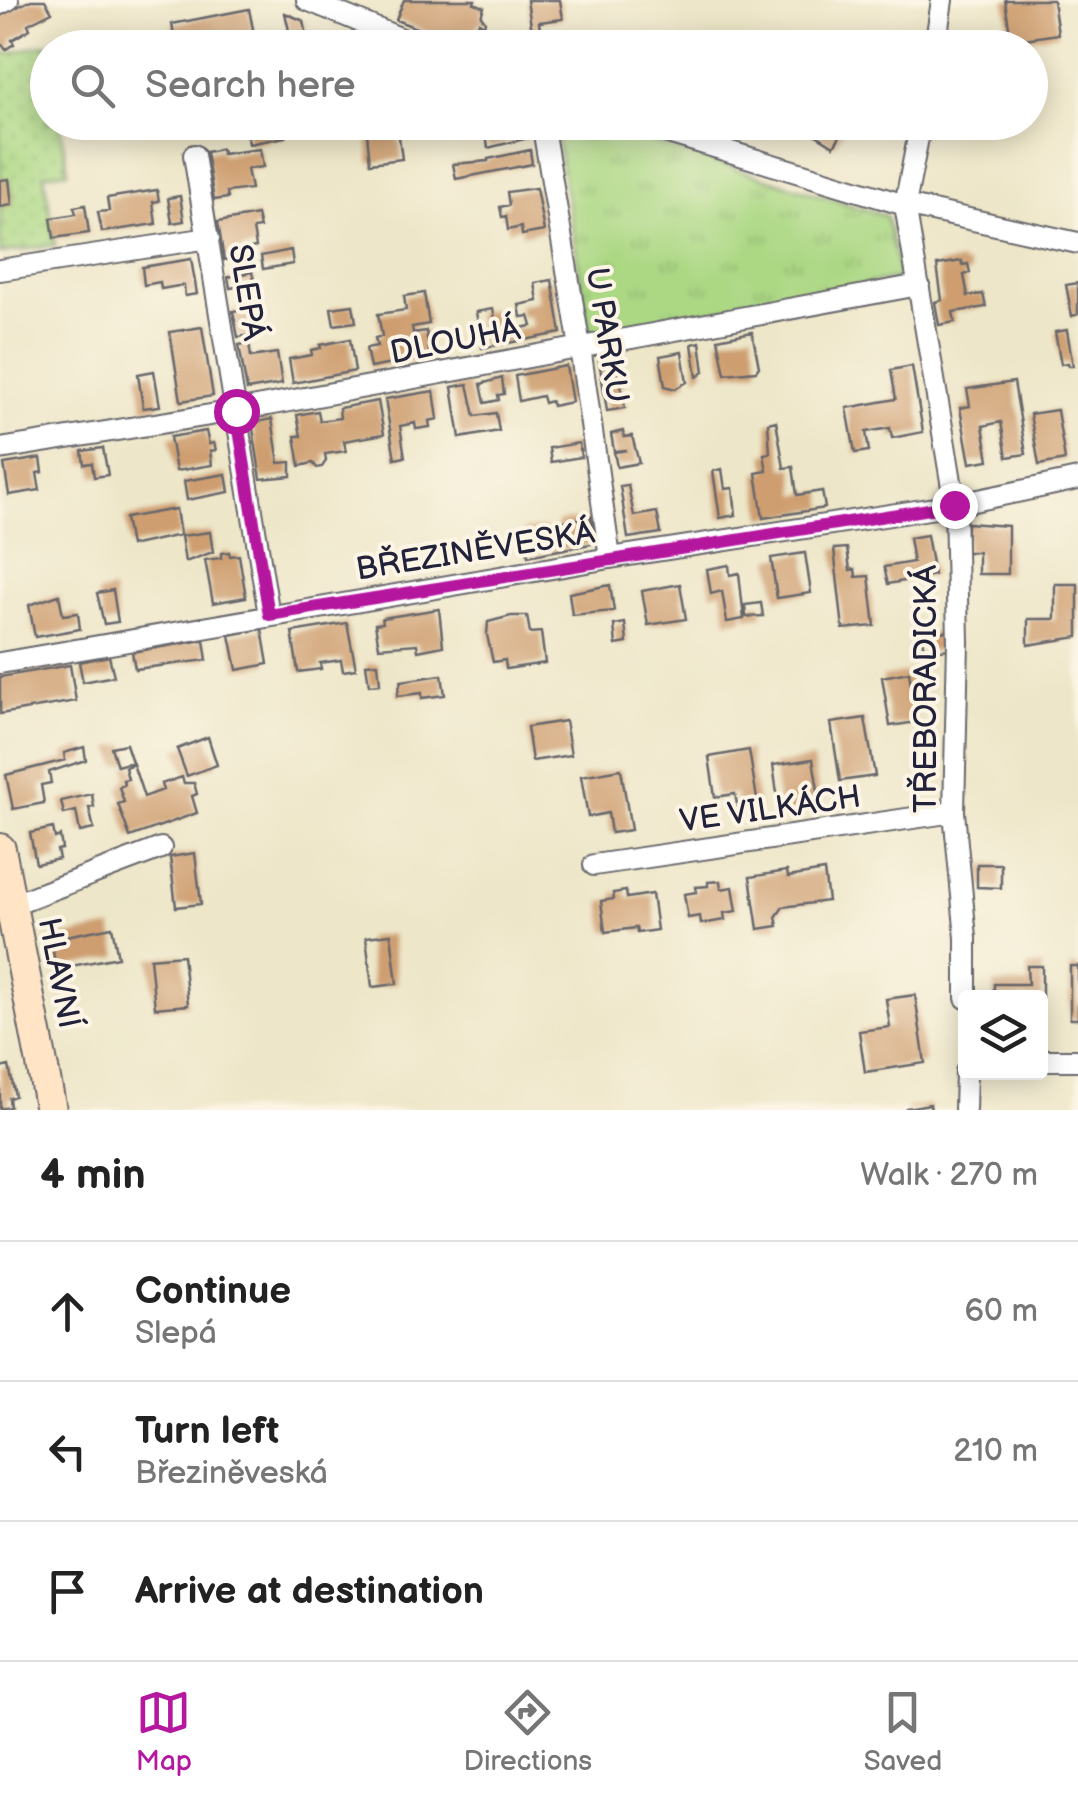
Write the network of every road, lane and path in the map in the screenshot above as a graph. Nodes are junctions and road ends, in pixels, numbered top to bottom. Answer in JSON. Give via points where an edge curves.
{"nodes":[{"id":1,"x":8,"y":0,"type":"edge"},
{"id":2,"x":307,"y":0,"type":"edge"},
{"id":3,"x":942,"y":0,"type":"edge"},
{"id":4,"x":0,"y":4,"type":"edge"},
{"id":5,"x":380,"y":30,"type":"edge"},
{"id":6,"x":937,"y":30,"type":"edge"},
{"id":7,"x":545,"y":140,"type":"edge"},
{"id":8,"x":691,"y":140,"type":"edge"},
{"id":9,"x":918,"y":140,"type":"edge"},
{"id":10,"x":194,"y":155,"type":"dead end"},
{"id":11,"x":905,"y":205,"type":"junction"},
{"id":12,"x":209,"y":238,"type":"junction"},
{"id":13,"x":1078,"y":244,"type":"edge"},
{"id":14,"x":0,"y":270,"type":"edge"},
{"id":15,"x":920,"y":286,"type":"junction"},
{"id":16,"x":580,"y":347,"type":"junction"},
{"id":17,"x":236,"y":411,"type":"junction"},
{"id":18,"x":0,"y":449,"type":"edge"},
{"id":19,"x":1078,"y":479,"type":"edge"},
{"id":20,"x":954,"y":505,"type":"junction"},
{"id":21,"x":610,"y":558,"type":"junction"},
{"id":22,"x":269,"y":615,"type":"junction"},
{"id":23,"x":0,"y":662,"type":"edge"},
{"id":24,"x":954,"y":812,"type":"junction"},
{"id":25,"x":162,"y":848,"type":"dead end"},
{"id":26,"x":0,"y":849,"type":"edge"},
{"id":27,"x":594,"y":865,"type":"dead end"},
{"id":28,"x":11,"y":904,"type":"junction"},
{"id":29,"x":966,"y":990,"type":"edge"},
{"id":30,"x":1048,"y":1060,"type":"edge"},
{"id":31,"x":1078,"y":1060,"type":"edge"},
{"id":32,"x":966,"y":1080,"type":"edge"},
{"id":33,"x":51,"y":1110,"type":"edge"},
{"id":34,"x":965,"y":1110,"type":"edge"}],
"edges":[{"from":1,"to":4,"type":"street"},
{"from":2,"to":5,"type":"street"},
{"from":3,"to":6,"type":"street"},
{"from":7,"to":16,"type":"street","name":"U PARKU"},
{"from":8,"to":11,"type":"street"},
{"from":9,"to":11,"type":"street"},
{"from":10,"to":12,"type":"street","name":"SLEPÁ"},
{"from":11,"to":13,"type":"street"},
{"from":11,"to":15,"type":"street","name":"TŘEBORADICKÁ"},
{"from":12,"to":14,"type":"street"},
{"from":12,"to":17,"type":"street","name":"SLEPÁ"},
{"from":15,"to":16,"type":"street","name":"DLOUHÁ"},
{"from":15,"to":20,"type":"street","name":"TŘEBORADICKÁ"},
{"from":16,"to":17,"type":"street","name":"DLOUHÁ"},
{"from":16,"to":21,"type":"street","name":"U PARKU"},
{"from":17,"to":18,"type":"street","name":"DLOUHÁ"},
{"from":17,"to":22,"type":"street","name":"SLEPÁ"},
{"from":19,"to":20,"type":"street","name":"BŘEZINĚVESKÁ"},
{"from":20,"to":21,"type":"street","name":"BŘEZINĚVESKÁ"},
{"from":20,"to":24,"type":"street","name":"TŘEBORADICKÁ"},
{"from":21,"to":22,"type":"street","name":"BŘEZINĚVESKÁ"},
{"from":22,"to":23,"type":"street","name":"BŘEZINĚVESKÁ"},
{"from":24,"to":27,"type":"street","name":"VE VILKÁCH"},
{"from":24,"to":29,"type":"street","name":"TŘEBORADICKÁ"},
{"from":25,"to":28,"type":"street"},
{"from":26,"to":28,"type":"street","name":"HLAVNÍ"},
{"from":28,"to":33,"type":"street","name":"HLAVNÍ"},
{"from":30,"to":31,"type":"street"},
{"from":32,"to":34,"type":"street"}]}
